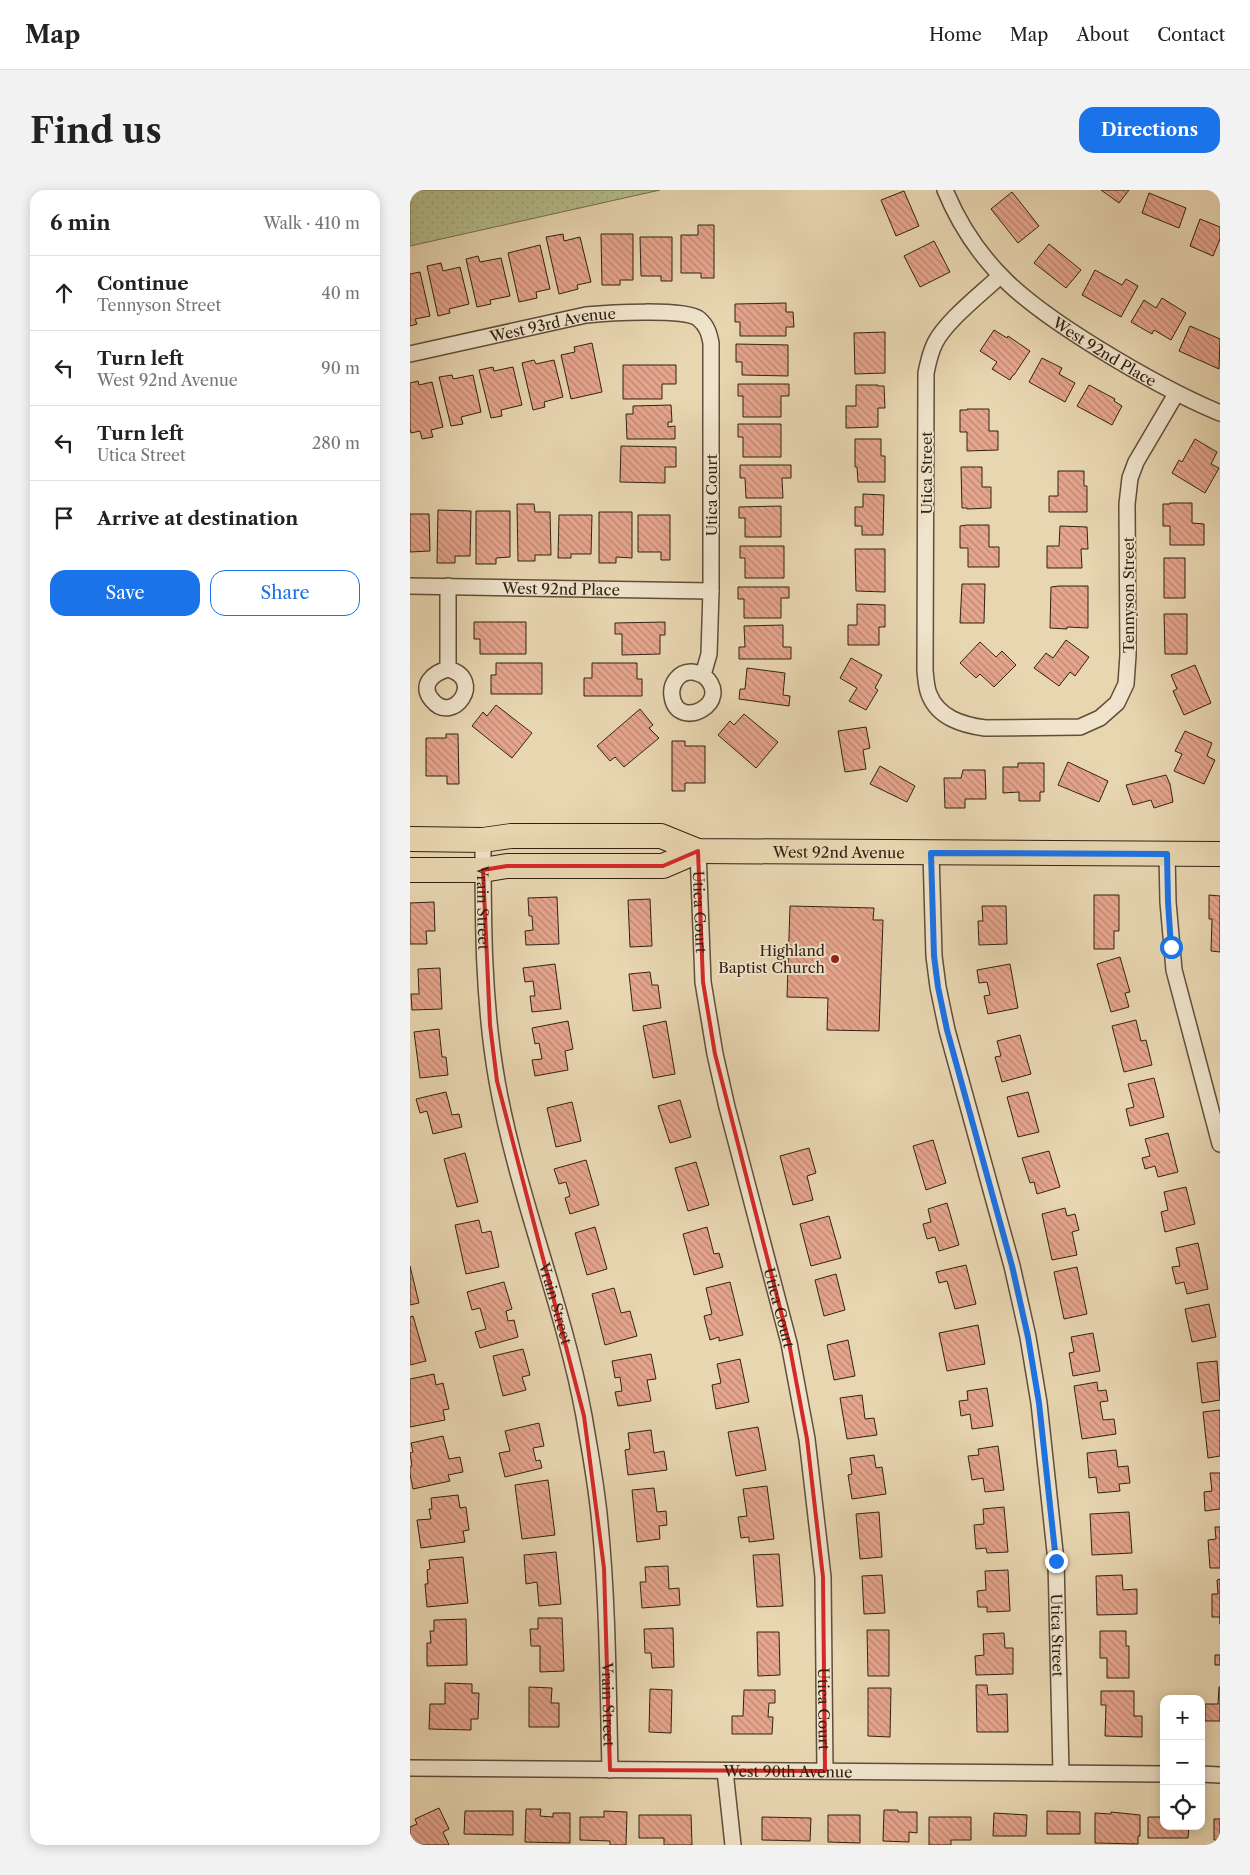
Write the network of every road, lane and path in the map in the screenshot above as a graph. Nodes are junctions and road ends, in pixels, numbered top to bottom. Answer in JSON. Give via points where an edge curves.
{"nodes":[{"id":1,"x":945,"y":190,"type":"edge"},
{"id":2,"x":1000,"y":276,"type":"junction"},
{"id":3,"x":698,"y":318,"type":"joint"},
{"id":4,"x":410,"y":354,"type":"edge"},
{"id":5,"x":1176,"y":394,"type":"junction"},
{"id":6,"x":1220,"y":413,"type":"edge"},
{"id":7,"x":410,"y":586,"type":"edge"},
{"id":8,"x":448,"y":586,"type":"junction"},
{"id":9,"x":711,"y":591,"type":"junction"},
{"id":10,"x":448,"y":669,"type":"dead end"},
{"id":11,"x":703,"y":675,"type":"dead end"},
{"id":12,"x":1021,"y":728,"type":"joint"},
{"id":13,"x":410,"y":839,"type":"edge"},
{"id":14,"x":483,"y":840,"type":"junction"},
{"id":15,"x":698,"y":851,"type":"junction"},
{"id":16,"x":931,"y":853,"type":"junction"},
{"id":17,"x":1167,"y":854,"type":"junction"},
{"id":18,"x":1220,"y":854,"type":"edge"},
{"id":19,"x":410,"y":870,"type":"edge"},
{"id":20,"x":483,"y":870,"type":"junction"},
{"id":21,"x":1220,"y":1144,"type":"edge"},
{"id":22,"x":410,"y":1768,"type":"edge"},
{"id":23,"x":610,"y":1770,"type":"junction"},
{"id":24,"x":725,"y":1771,"type":"junction"},
{"id":25,"x":825,"y":1771,"type":"junction"},
{"id":26,"x":1061,"y":1773,"type":"junction"},
{"id":27,"x":1160,"y":1774,"type":"edge"},
{"id":28,"x":1205,"y":1774,"type":"edge"},
{"id":29,"x":1220,"y":1775,"type":"edge"},
{"id":30,"x":733,"y":1845,"type":"edge"}],
"edges":[{"from":1,"to":2,"type":"street","via":[[964,228]]},
{"from":2,"to":5,"type":"street","name":"West 92nd Place","via":[[1058,324]]},
{"from":2,"to":12,"type":"street","name":"Utica Street","via":[[936,342],[926,373],[925,670],[929,694],[953,720],[985,728]]},
{"from":3,"to":4,"type":"street","name":"West 93rd Avenue","via":[[682,313],[586,315]]},
{"from":3,"to":9,"type":"street","name":"Utica Court","via":[[708,330],[711,343]]},
{"from":5,"to":6,"type":"street","name":"West 92nd Place"},
{"from":5,"to":12,"type":"street","name":"Tennyson Street","via":[[1136,462],[1129,484],[1128,655],[1126,684],[1120,697],[1109,712],[1080,727]]},
{"from":7,"to":8,"type":"street","name":"West 92nd Place"},
{"from":8,"to":9,"type":"street","name":"West 92nd Place"},
{"from":8,"to":10,"type":"street"},
{"from":9,"to":11,"type":"street","name":"Utica Court","via":[[709,654]]},
{"from":13,"to":14,"type":"main road","name":"West 92nd Avenue"},
{"from":14,"to":15,"type":"main road","name":"West 92nd Avenue","via":[[511,836],[661,836]]},
{"from":14,"to":20,"type":"street","name":"Vrain Street"},
{"from":15,"to":16,"type":"main road","name":"West 92nd Avenue"},
{"from":15,"to":20,"type":"main road","name":"West 92nd Avenue","via":[[663,866],[507,866]]},
{"from":15,"to":25,"type":"street","name":"Utica Court","via":[[703,982],[710,1026],[727,1108],[789,1343],[807,1438],[823,1577]]},
{"from":16,"to":17,"type":"main road","name":"West 92nd Avenue"},
{"from":16,"to":26,"type":"street","name":"Utica Street","via":[[938,987],[1012,1266],[1039,1403],[1056,1561]]},
{"from":17,"to":18,"type":"main road","name":"West 92nd Avenue"},
{"from":17,"to":21,"type":"street","via":[[1174,970]]},
{"from":19,"to":20,"type":"main road","name":"West 92nd Avenue"},
{"from":20,"to":23,"type":"street","name":"Vrain Street","via":[[483,920],[497,1081],[509,1136],[573,1364],[600,1522],[607,1628]]},
{"from":22,"to":23,"type":"street","name":"West 90th Avenue"},
{"from":23,"to":24,"type":"street","name":"West 90th Avenue"},
{"from":24,"to":25,"type":"street","name":"West 90th Avenue"},
{"from":24,"to":30,"type":"street"},
{"from":25,"to":26,"type":"street","name":"West 90th Avenue"},
{"from":26,"to":27,"type":"street","name":"West 90th Avenue"},
{"from":28,"to":29,"type":"street"}]}
